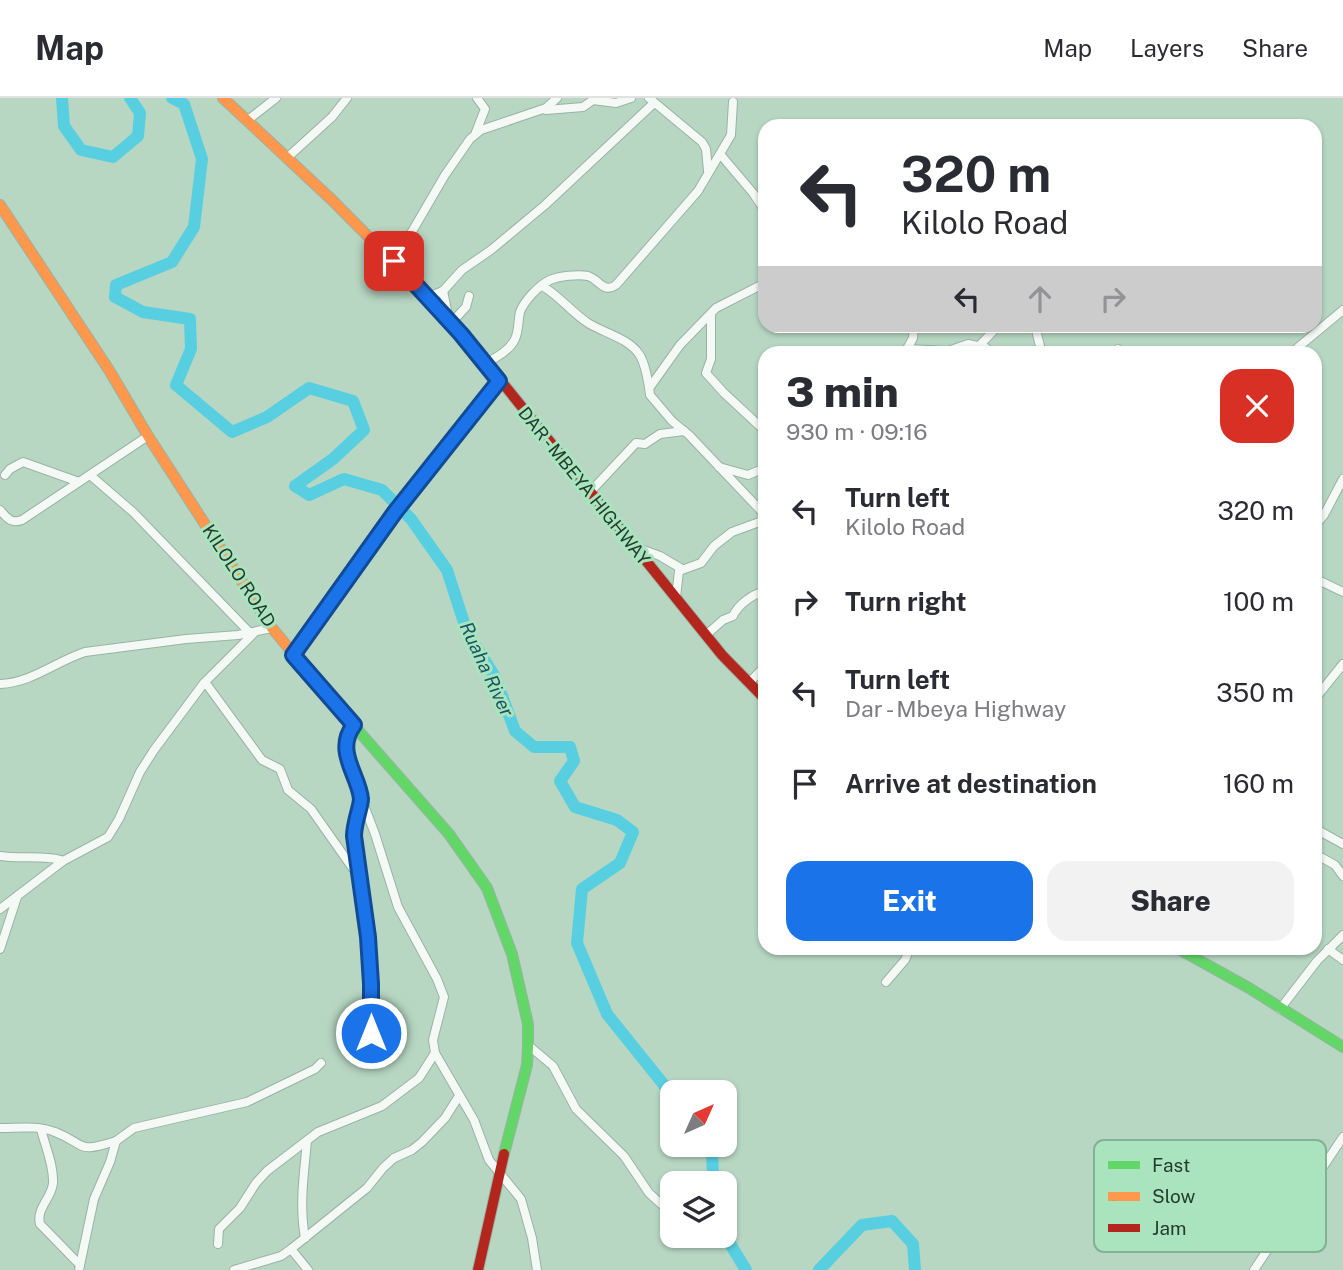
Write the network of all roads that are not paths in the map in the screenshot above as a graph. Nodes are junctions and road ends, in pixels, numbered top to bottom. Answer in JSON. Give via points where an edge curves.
{"nodes":[{"id":1,"x":223,"y":98,"type":"edge"},
{"id":2,"x":274,"y":98,"type":"edge"},
{"id":3,"x":347,"y":98,"type":"edge"},
{"id":4,"x":477,"y":98,"type":"edge"},
{"id":5,"x":557,"y":98,"type":"edge"},
{"id":6,"x":631,"y":98,"type":"edge"},
{"id":7,"x":651,"y":100,"type":"edge"},
{"id":8,"x":733,"y":102,"type":"dead end"},
{"id":9,"x":538,"y":111,"type":"junction"},
{"id":10,"x":248,"y":120,"type":"junction"},
{"id":11,"x":476,"y":134,"type":"junction"},
{"id":12,"x":720,"y":154,"type":"junction"},
{"id":13,"x":288,"y":158,"type":"junction"},
{"id":14,"x":708,"y":171,"type":"junction"},
{"id":15,"x":758,"y":201,"type":"edge"},
{"id":16,"x":0,"y":205,"type":"edge"},
{"id":17,"x":401,"y":268,"type":"junction"},
{"id":18,"x":542,"y":286,"type":"junction"},
{"id":19,"x":758,"y":287,"type":"edge"},
{"id":20,"x":443,"y":291,"type":"junction"},
{"id":21,"x":469,"y":296,"type":"dead end"},
{"id":22,"x":428,"y":297,"type":"junction"},
{"id":23,"x":1343,"y":310,"type":"edge"},
{"id":24,"x":711,"y":315,"type":"junction"},
{"id":25,"x":449,"y":320,"type":"junction"},
{"id":26,"x":1322,"y":327,"type":"edge"},
{"id":27,"x":991,"y":333,"type":"edge"},
{"id":28,"x":1315,"y":333,"type":"edge"},
{"id":29,"x":961,"y":346,"type":"edge"},
{"id":30,"x":979,"y":346,"type":"joint"},
{"id":31,"x":1300,"y":346,"type":"edge"},
{"id":32,"x":486,"y":363,"type":"junction"},
{"id":33,"x":499,"y":381,"type":"junction"},
{"id":34,"x":650,"y":387,"type":"junction"},
{"id":35,"x":758,"y":424,"type":"edge"},
{"id":36,"x":684,"y":431,"type":"junction"},
{"id":37,"x":148,"y":436,"type":"junction"},
{"id":38,"x":719,"y":467,"type":"junction"},
{"id":39,"x":758,"y":471,"type":"edge"},
{"id":40,"x":5,"y":475,"type":"dead end"},
{"id":41,"x":90,"y":475,"type":"junction"},
{"id":42,"x":1343,"y":479,"type":"edge"},
{"id":43,"x":79,"y":482,"type":"junction"},
{"id":44,"x":590,"y":491,"type":"junction"},
{"id":45,"x":758,"y":507,"type":"edge"},
{"id":46,"x":0,"y":510,"type":"edge"},
{"id":47,"x":1322,"y":517,"type":"edge"},
{"id":48,"x":758,"y":523,"type":"edge"},
{"id":49,"x":634,"y":546,"type":"junction"},
{"id":50,"x":682,"y":569,"type":"junction"},
{"id":51,"x":1322,"y":582,"type":"edge"},
{"id":52,"x":1343,"y":592,"type":"edge"},
{"id":53,"x":758,"y":593,"type":"edge"},
{"id":54,"x":676,"y":597,"type":"junction"},
{"id":55,"x":272,"y":628,"type":"junction"},
{"id":56,"x":252,"y":632,"type":"junction"},
{"id":57,"x":706,"y":635,"type":"junction"},
{"id":58,"x":293,"y":655,"type":"junction"},
{"id":59,"x":1343,"y":664,"type":"edge"},
{"id":60,"x":758,"y":673,"type":"edge"},
{"id":61,"x":205,"y":682,"type":"junction"},
{"id":62,"x":749,"y":683,"type":"junction"},
{"id":63,"x":0,"y":684,"type":"edge"},
{"id":64,"x":1322,"y":690,"type":"edge"},
{"id":65,"x":758,"y":692,"type":"edge"},
{"id":66,"x":354,"y":725,"type":"junction"},
{"id":67,"x":361,"y":799,"type":"junction"},
{"id":68,"x":1322,"y":832,"type":"edge"},
{"id":69,"x":1339,"y":842,"type":"edge"},
{"id":70,"x":0,"y":856,"type":"edge"},
{"id":71,"x":1322,"y":858,"type":"edge"},
{"id":72,"x":63,"y":861,"type":"junction"},
{"id":73,"x":1343,"y":876,"type":"edge"},
{"id":74,"x":361,"y":880,"type":"junction"},
{"id":75,"x":18,"y":894,"type":"junction"},
{"id":76,"x":0,"y":909,"type":"edge"},
{"id":77,"x":1343,"y":935,"type":"edge"},
{"id":78,"x":0,"y":949,"type":"edge"},
{"id":79,"x":1328,"y":949,"type":"junction"},
{"id":80,"x":908,"y":955,"type":"edge"},
{"id":81,"x":1190,"y":955,"type":"edge"},
{"id":82,"x":1343,"y":960,"type":"edge"},
{"id":83,"x":886,"y":982,"type":"dead end"},
{"id":84,"x":1280,"y":1009,"type":"junction"},
{"id":85,"x":375,"y":1042,"type":"dead end"},
{"id":86,"x":528,"y":1045,"type":"junction"},
{"id":87,"x":1343,"y":1047,"type":"edge"},
{"id":88,"x":435,"y":1053,"type":"junction"},
{"id":89,"x":321,"y":1063,"type":"dead end"},
{"id":90,"x":459,"y":1096,"type":"junction"},
{"id":91,"x":0,"y":1128,"type":"edge"},
{"id":92,"x":41,"y":1129,"type":"junction"},
{"id":93,"x":1343,"y":1137,"type":"edge"},
{"id":94,"x":307,"y":1140,"type":"junction"},
{"id":95,"x":116,"y":1141,"type":"junction"},
{"id":96,"x":1326,"y":1162,"type":"edge"},
{"id":97,"x":499,"y":1172,"type":"junction"},
{"id":98,"x":660,"y":1204,"type":"edge"},
{"id":99,"x":305,"y":1238,"type":"junction"},
{"id":100,"x":218,"y":1244,"type":"dead end"},
{"id":101,"x":291,"y":1249,"type":"junction"},
{"id":102,"x":1266,"y":1252,"type":"edge"},
{"id":103,"x":79,"y":1268,"type":"edge"},
{"id":104,"x":234,"y":1270,"type":"edge"},
{"id":105,"x":308,"y":1270,"type":"edge"},
{"id":106,"x":478,"y":1270,"type":"edge"},
{"id":107,"x":537,"y":1270,"type":"edge"},
{"id":108,"x":1254,"y":1270,"type":"edge"}],
"edges":[{"from":1,"to":10,"type":"main road","name":"DAR - MBEYA HIGHWAY"},
{"from":2,"to":10,"type":"street"},
{"from":3,"to":13,"type":"street"},
{"from":4,"to":11,"type":"street","via":[[485,109]]},
{"from":5,"to":9,"type":"street"},
{"from":6,"to":9,"type":"street","via":[[616,103],[597,99],[583,107]]},
{"from":7,"to":14,"type":"street","via":[[702,142]]},
{"from":7,"to":20,"type":"street","via":[[545,205],[462,270]]},
{"from":8,"to":12,"type":"street","via":[[733,130]]},
{"from":9,"to":11,"type":"street"},
{"from":10,"to":13,"type":"main road","name":"DAR - MBEYA HIGHWAY"},
{"from":11,"to":17,"type":"street","via":[[410,234]]},
{"from":12,"to":14,"type":"street"},
{"from":12,"to":15,"type":"street"},
{"from":13,"to":17,"type":"main road","name":"DAR - MBEYA HIGHWAY"},
{"from":14,"to":18,"type":"street","via":[[698,191],[611,288],[580,275]]},
{"from":16,"to":37,"type":"main road","name":"KILOLO ROAD"},
{"from":17,"to":22,"type":"main road","name":"DAR - MBEYA HIGHWAY"},
{"from":18,"to":32,"type":"street","via":[[523,307],[514,341]]},
{"from":18,"to":34,"type":"street","via":[[590,324],[639,353]]},
{"from":19,"to":24,"type":"street"},
{"from":20,"to":22,"type":"street"},
{"from":20,"to":25,"type":"street"},
{"from":21,"to":25,"type":"street","via":[[466,307]]},
{"from":22,"to":25,"type":"main road","name":"DAR - MBEYA HIGHWAY"},
{"from":23,"to":26,"type":"street"},
{"from":24,"to":34,"type":"street","via":[[680,345]]},
{"from":24,"to":35,"type":"street","via":[[711,359],[706,373]]},
{"from":25,"to":32,"type":"main road","name":"DAR - MBEYA HIGHWAY"},
{"from":27,"to":30,"type":"street"},
{"from":28,"to":31,"type":"street"},
{"from":29,"to":30,"type":"street"},
{"from":32,"to":33,"type":"main road","name":"DAR - MBEYA HIGHWAY"},
{"from":33,"to":44,"type":"main road","name":"DAR - MBEYA HIGHWAY"},
{"from":33,"to":58,"type":"main road","via":[[395,512]]},
{"from":34,"to":36,"type":"street","via":[[650,395]]},
{"from":36,"to":38,"type":"street"},
{"from":36,"to":44,"type":"street","via":[[636,443]]},
{"from":37,"to":41,"type":"street"},
{"from":37,"to":55,"type":"main road","name":"KILOLO ROAD"},
{"from":38,"to":39,"type":"street","via":[[748,475]]},
{"from":38,"to":45,"type":"street"},
{"from":40,"to":43,"type":"street","via":[[23,462]]},
{"from":41,"to":43,"type":"street"},
{"from":41,"to":56,"type":"street"},
{"from":42,"to":47,"type":"street"},
{"from":43,"to":46,"type":"street","via":[[22,520],[8,519]]},
{"from":44,"to":49,"type":"main road","name":"DAR - MBEYA HIGHWAY"},
{"from":48,"to":50,"type":"street","via":[[732,532],[701,563]]},
{"from":49,"to":50,"type":"street"},
{"from":49,"to":54,"type":"main road","name":"DAR - MBEYA HIGHWAY"},
{"from":50,"to":54,"type":"street"},
{"from":51,"to":52,"type":"street"},
{"from":53,"to":57,"type":"street"},
{"from":54,"to":57,"type":"main road","name":"DAR - MBEYA HIGHWAY"},
{"from":55,"to":56,"type":"street"},
{"from":55,"to":58,"type":"main road","name":"KILOLO ROAD"},
{"from":56,"to":61,"type":"street"},
{"from":56,"to":63,"type":"street","via":[[85,652],[13,684]]},
{"from":57,"to":62,"type":"main road","name":"DAR - MBEYA HIGHWAY"},
{"from":58,"to":66,"type":"main road","name":"KILOLO ROAD"},
{"from":59,"to":64,"type":"street"},
{"from":60,"to":62,"type":"street"},
{"from":61,"to":72,"type":"street","via":[[140,772],[108,836]]},
{"from":61,"to":74,"type":"street","via":[[262,760],[280,769],[288,790],[311,809]]},
{"from":62,"to":65,"type":"main road","name":"DAR - MBEYA HIGHWAY"},
{"from":66,"to":67,"type":"street","via":[[347,748]]},
{"from":66,"to":86,"type":"main road","name":"KILOLO ROAD","via":[[449,834],[487,888],[512,954],[528,1024]]},
{"from":67,"to":74,"type":"street","via":[[354,824]]},
{"from":67,"to":88,"type":"street","via":[[398,907],[444,997],[433,1040]]},
{"from":68,"to":69,"type":"street"},
{"from":70,"to":72,"type":"street"},
{"from":71,"to":73,"type":"street"},
{"from":72,"to":75,"type":"street"},
{"from":74,"to":85,"type":"street","via":[[371,984],[370,1029]]},
{"from":75,"to":76,"type":"street"},
{"from":75,"to":78,"type":"street"},
{"from":77,"to":79,"type":"street"},
{"from":79,"to":82,"type":"street"},
{"from":79,"to":84,"type":"street"},
{"from":80,"to":83,"type":"street"},
{"from":81,"to":84,"type":"main road"},
{"from":84,"to":87,"type":"main road"},
{"from":86,"to":97,"type":"main road","name":"KILOLO ROAD"},
{"from":86,"to":98,"type":"street","via":[[550,1062],[576,1110],[624,1156]]},
{"from":88,"to":90,"type":"street"},
{"from":88,"to":94,"type":"street","via":[[419,1079],[382,1106],[328,1126]]},
{"from":89,"to":95,"type":"street","via":[[263,1096],[134,1128]]},
{"from":90,"to":97,"type":"street"},
{"from":90,"to":99,"type":"street","via":[[422,1142],[394,1158],[367,1188]]},
{"from":91,"to":92,"type":"street"},
{"from":92,"to":95,"type":"street","via":[[84,1148]]},
{"from":92,"to":103,"type":"street","via":[[53,1180],[40,1211],[40,1224]]},
{"from":93,"to":96,"type":"street"},
{"from":94,"to":99,"type":"street","via":[[300,1208]]},
{"from":94,"to":100,"type":"street","via":[[256,1183],[219,1229]]},
{"from":95,"to":103,"type":"street","via":[[94,1199]]},
{"from":97,"to":106,"type":"main road","name":"KILOLO ROAD"},
{"from":97,"to":107,"type":"street","via":[[521,1199]]},
{"from":99,"to":101,"type":"street"},
{"from":101,"to":104,"type":"street"},
{"from":101,"to":105,"type":"street"},
{"from":102,"to":108,"type":"street"}]}
